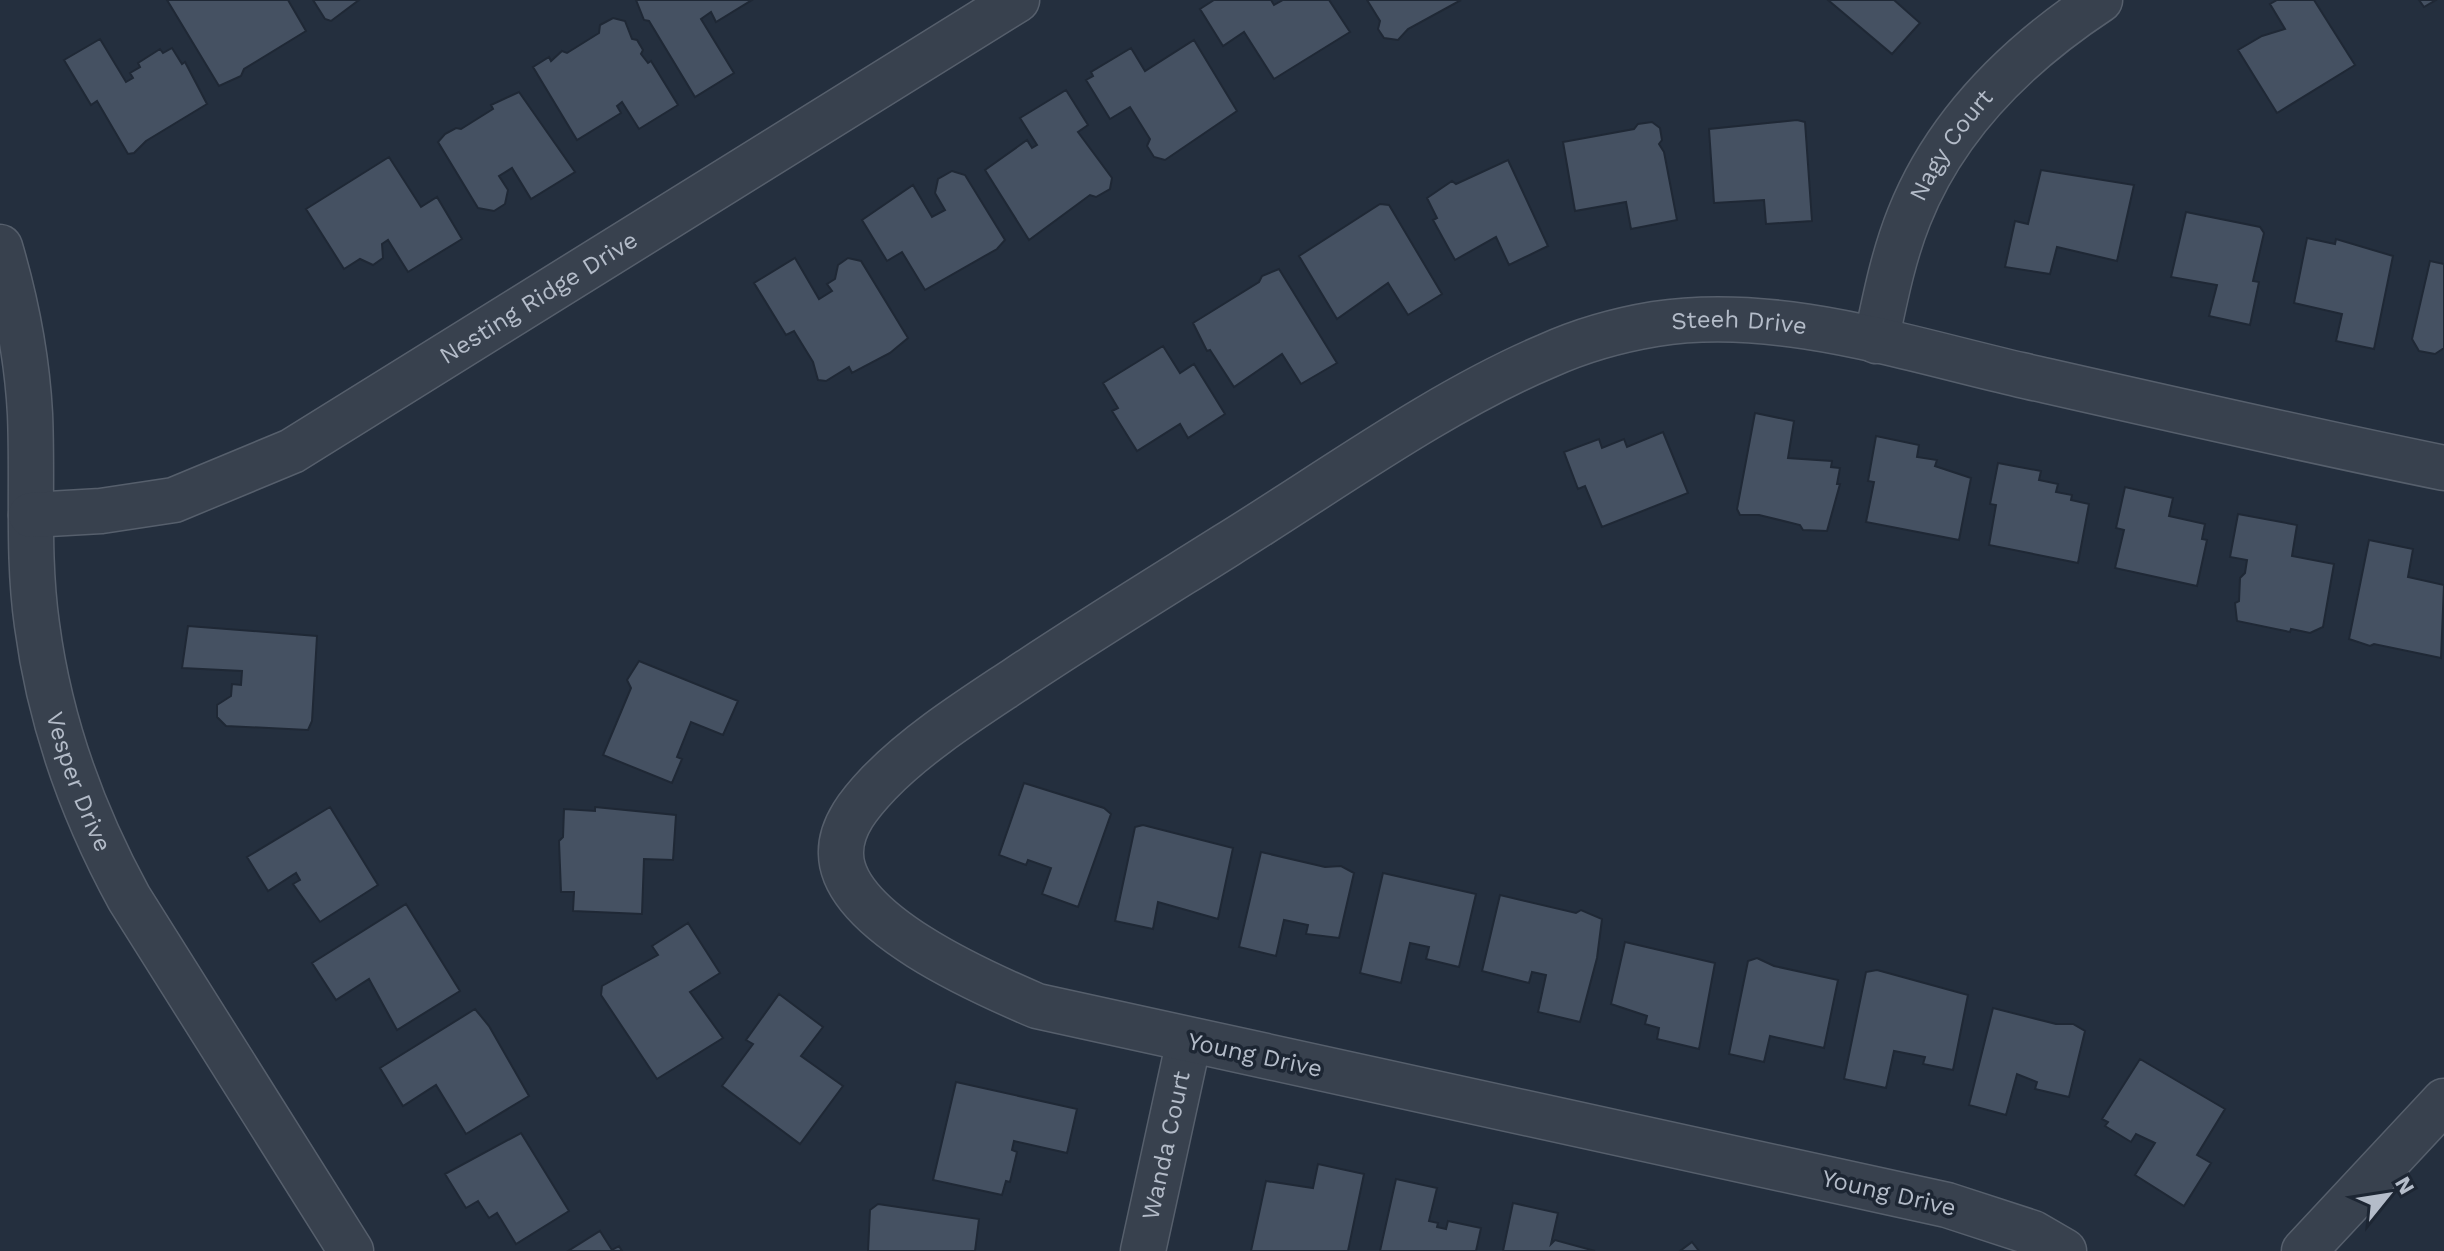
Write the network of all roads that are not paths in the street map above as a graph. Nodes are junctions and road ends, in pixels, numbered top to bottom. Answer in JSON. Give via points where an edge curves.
{"nodes":[{"id":1,"x":1017,"y":0,"type":"edge"},
{"id":2,"x":2100,"y":0,"type":"edge"},
{"id":3,"x":0,"y":247,"type":"edge"},
{"id":4,"x":1876,"y":341,"type":"junction"},
{"id":5,"x":2444,"y":468,"type":"edge"},
{"id":6,"x":31,"y":515,"type":"junction"},
{"id":7,"x":1098,"y":626,"type":"joint"},
{"id":8,"x":1189,"y":1040,"type":"junction"},
{"id":9,"x":2444,"y":1101,"type":"edge"},
{"id":10,"x":351,"y":1251,"type":"edge"},
{"id":11,"x":1143,"y":1251,"type":"edge"},
{"id":12,"x":2064,"y":1251,"type":"edge"},
{"id":13,"x":2304,"y":1251,"type":"edge"}],
"edges":[{"from":1,"to":6,"type":"street","name":"Nesting Ridge Drive","via":[[292,451],[174,500]]},
{"from":2,"to":4,"type":"street","name":"Nagy Court","via":[[2038,44],[1975,106],[1949,141],[1909,216]]},
{"from":3,"to":6,"type":"street","name":"Vesper Drive","via":[[25,364]]},
{"from":4,"to":5,"type":"street","name":"Steeh Drive"},
{"from":4,"to":7,"type":"street","name":"Steeh Drive","via":[[1786,325],[1696,319],[1652,324],[1546,356],[1434,416]]},
{"from":6,"to":10,"type":"street","name":"Vesper Drive","via":[[36,623],[45,675],[81,801],[129,898]]},
{"from":7,"to":8,"type":"street","name":"Young Drive","via":[[947,726],[880,782],[845,831],[845,876],[854,893],[902,933],[997,988],[1037,1006]]},
{"from":8,"to":11,"type":"street","name":"Wanda Court"},
{"from":8,"to":12,"type":"street","name":"Young Drive","via":[[1947,1205],[2033,1233]]},
{"from":9,"to":13,"type":"street"}]}
